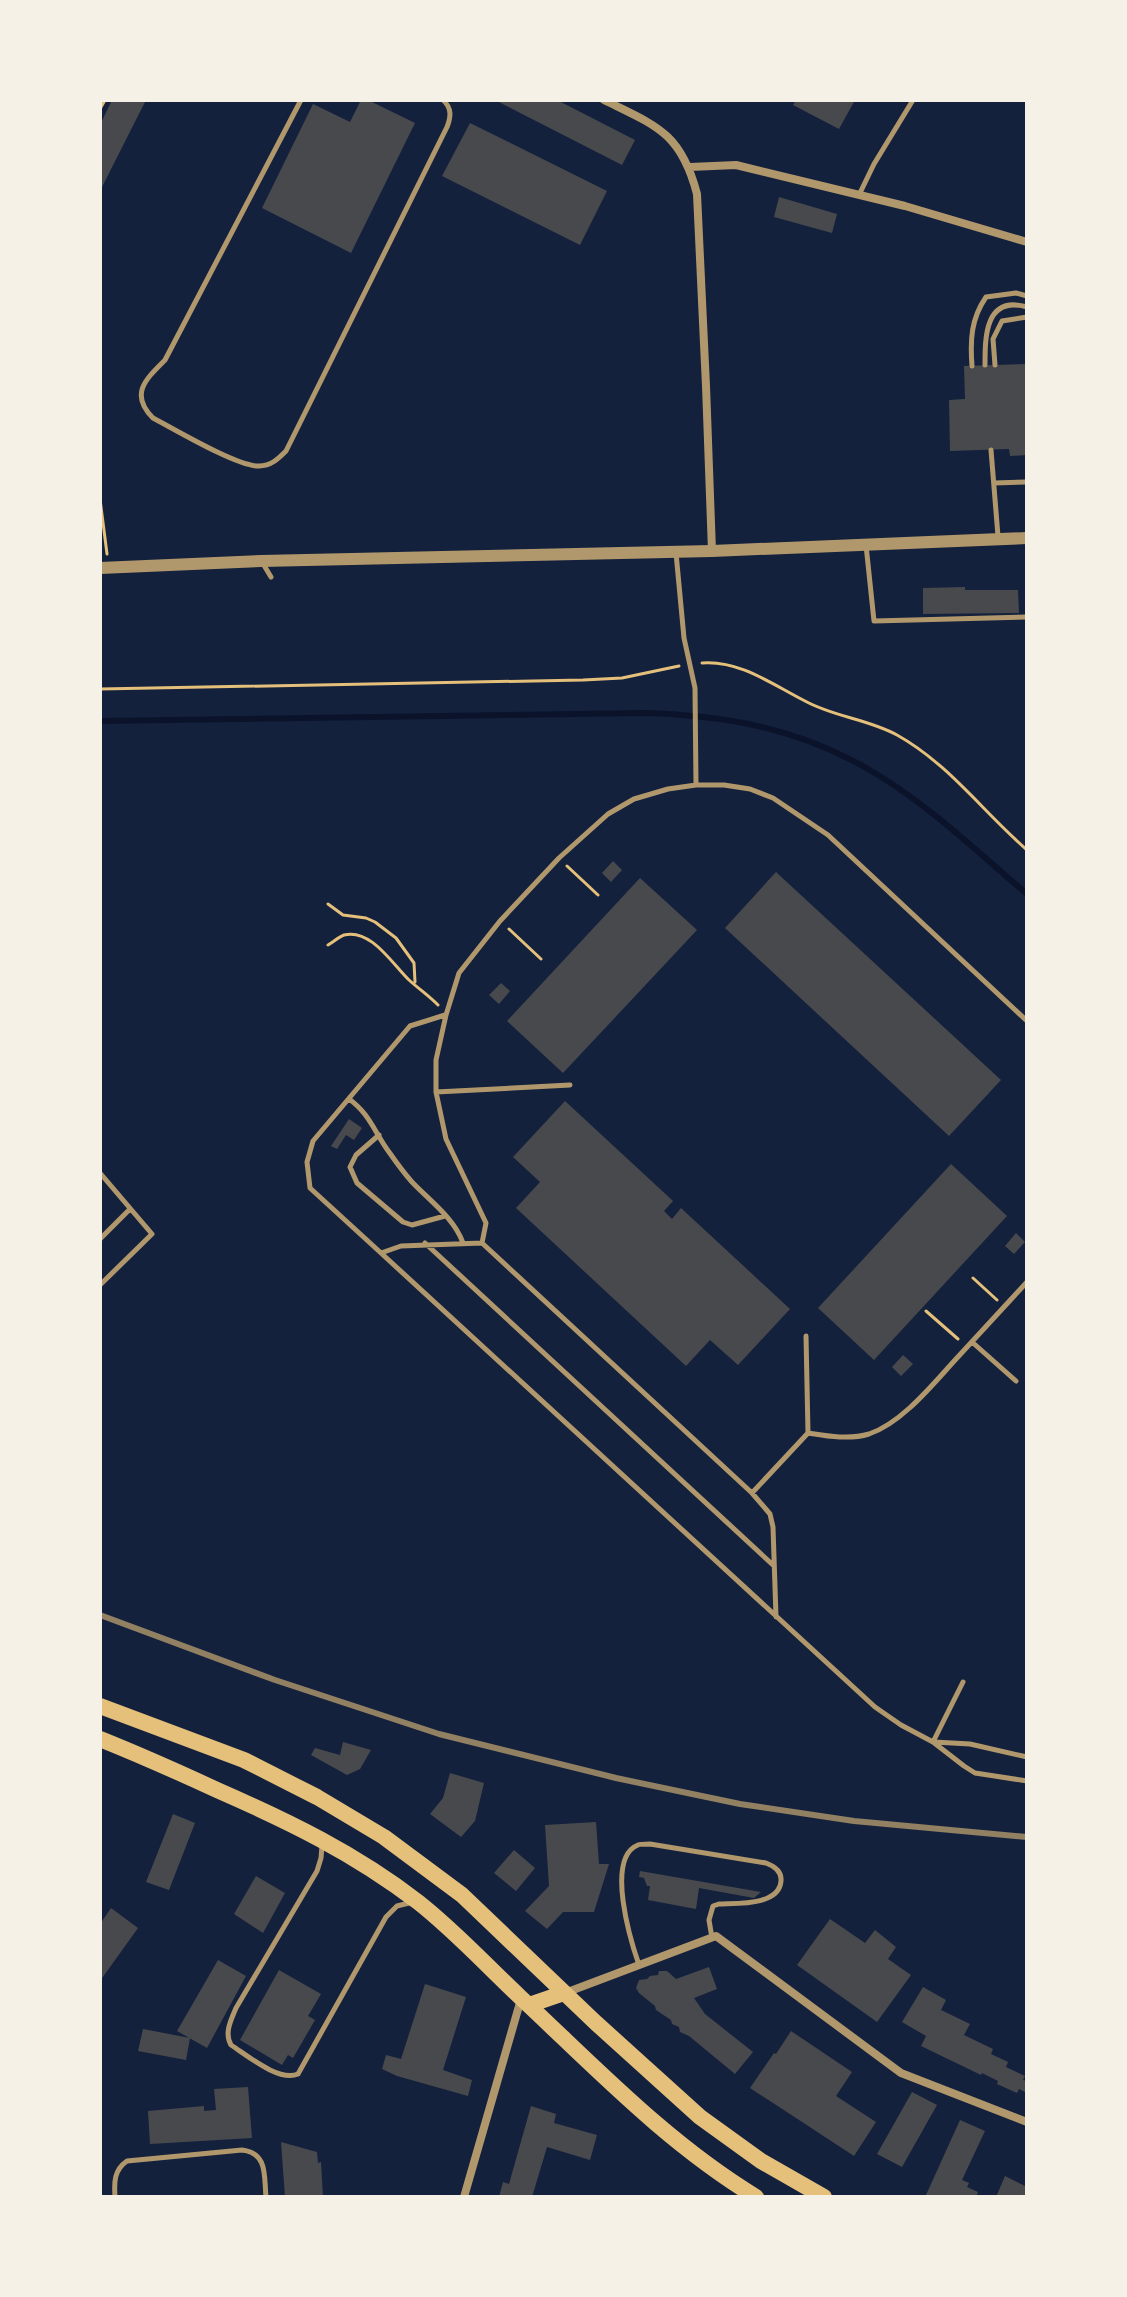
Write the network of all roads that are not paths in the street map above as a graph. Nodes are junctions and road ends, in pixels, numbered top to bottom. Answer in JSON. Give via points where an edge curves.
{"nodes":[{"id":1,"x":301,"y":100,"type":"edge"},
{"id":2,"x":443,"y":100,"type":"edge"},
{"id":3,"x":604,"y":100,"type":"edge"},
{"id":4,"x":913,"y":100,"type":"edge"},
{"id":5,"x":690,"y":167,"type":"junction"},
{"id":6,"x":859,"y":195,"type":"junction"},
{"id":7,"x":1027,"y":242,"type":"edge"},
{"id":8,"x":1027,"y":296,"type":"edge"},
{"id":9,"x":1027,"y":307,"type":"edge"},
{"id":10,"x":1027,"y":317,"type":"edge"},
{"id":11,"x":985,"y":365,"type":"dead end"},
{"id":12,"x":995,"y":365,"type":"dead end"},
{"id":13,"x":972,"y":366,"type":"dead end"},
{"id":14,"x":991,"y":450,"type":"dead end"},
{"id":15,"x":1027,"y":482,"type":"edge"},
{"id":16,"x":994,"y":483,"type":"junction"},
{"id":17,"x":1027,"y":538,"type":"edge"},
{"id":18,"x":998,"y":539,"type":"junction"},
{"id":19,"x":866,"y":544,"type":"junction"},
{"id":20,"x":712,"y":551,"type":"junction"},
{"id":21,"x":676,"y":552,"type":"junction"},
{"id":22,"x":261,"y":561,"type":"junction"},
{"id":23,"x":104,"y":568,"type":"edge"},
{"id":24,"x":271,"y":577,"type":"dead end"},
{"id":25,"x":1027,"y":617,"type":"edge"},
{"id":26,"x":696,"y":785,"type":"junction"},
{"id":27,"x":446,"y":1015,"type":"junction"},
{"id":28,"x":1027,"y":1021,"type":"edge"},
{"id":29,"x":570,"y":1085,"type":"dead end"},
{"id":30,"x":436,"y":1092,"type":"junction"},
{"id":31,"x":349,"y":1099,"type":"junction"},
{"id":32,"x":379,"y":1135,"type":"junction"},
{"id":33,"x":100,"y":1173,"type":"edge"},
{"id":34,"x":103,"y":1181,"type":"edge"},
{"id":35,"x":130,"y":1209,"type":"junction"},
{"id":36,"x":445,"y":1216,"type":"junction"},
{"id":37,"x":100,"y":1239,"type":"edge"},
{"id":38,"x":425,"y":1243,"type":"junction"},
{"id":39,"x":463,"y":1243,"type":"junction"},
{"id":40,"x":482,"y":1243,"type":"junction"},
{"id":41,"x":381,"y":1253,"type":"junction"},
{"id":42,"x":1027,"y":1282,"type":"edge"},
{"id":43,"x":100,"y":1285,"type":"edge"},
{"id":44,"x":806,"y":1336,"type":"dead end"},
{"id":45,"x":970,"y":1344,"type":"junction"},
{"id":46,"x":1016,"y":1381,"type":"dead end"},
{"id":47,"x":808,"y":1433,"type":"junction"},
{"id":48,"x":752,"y":1493,"type":"junction"},
{"id":49,"x":774,"y":1565,"type":"junction"},
{"id":50,"x":776,"y":1617,"type":"junction"},
{"id":51,"x":963,"y":1682,"type":"dead end"},
{"id":52,"x":100,"y":1706,"type":"edge"},
{"id":53,"x":100,"y":1739,"type":"edge"},
{"id":54,"x":933,"y":1742,"type":"junction"},
{"id":55,"x":1027,"y":1757,"type":"edge"},
{"id":56,"x":1027,"y":1781,"type":"edge"},
{"id":57,"x":319,"y":1837,"type":"junction"},
{"id":58,"x":419,"y":1903,"type":"junction"},
{"id":59,"x":712,"y":1938,"type":"junction"},
{"id":60,"x":639,"y":1965,"type":"junction"},
{"id":61,"x":564,"y":1993,"type":"junction"},
{"id":62,"x":525,"y":2001,"type":"junction"},
{"id":63,"x":1027,"y":2122,"type":"edge"},
{"id":64,"x":115,"y":2197,"type":"edge"},
{"id":65,"x":266,"y":2197,"type":"edge"},
{"id":66,"x":464,"y":2197,"type":"edge"},
{"id":67,"x":756,"y":2197,"type":"edge"},
{"id":68,"x":824,"y":2197,"type":"edge"}],
"edges":[{"from":1,"to":2,"type":"lane","via":[[165,360],[142,386],[145,410],[153,418],[258,466],[273,463],[286,451],[447,127],[451,115]]},
{"from":3,"to":5,"type":"street","via":[[649,122],[673,141]]},
{"from":4,"to":6,"type":"lane"},
{"from":5,"to":6,"type":"street","via":[[736,165]]},
{"from":5,"to":20,"type":"street","via":[[697,194]]},
{"from":6,"to":7,"type":"street"},
{"from":8,"to":13,"type":"lane","via":[[986,297],[970,337]]},
{"from":9,"to":11,"type":"lane","via":[[1000,308],[989,320]]},
{"from":10,"to":12,"type":"lane","via":[[1002,321],[993,339]]},
{"from":14,"to":16,"type":"lane"},
{"from":15,"to":16,"type":"lane"},
{"from":16,"to":18,"type":"lane"},
{"from":17,"to":18,"type":"street"},
{"from":18,"to":19,"type":"street"},
{"from":19,"to":20,"type":"street"},
{"from":19,"to":25,"type":"lane","via":[[874,621]]},
{"from":20,"to":21,"type":"street"},
{"from":21,"to":22,"type":"street"},
{"from":21,"to":26,"type":"lane","via":[[695,688]]},
{"from":22,"to":23,"type":"street"},
{"from":22,"to":24,"type":"lane"},
{"from":26,"to":27,"type":"lane","via":[[634,799],[608,814],[559,858],[459,973]]},
{"from":26,"to":28,"type":"lane","via":[[750,789],[803,817]]},
{"from":27,"to":30,"type":"lane","via":[[436,1060]]},
{"from":27,"to":31,"type":"lane","via":[[410,1026]]},
{"from":29,"to":30,"type":"lane"},
{"from":30,"to":40,"type":"lane","via":[[446,1139],[486,1223]]},
{"from":31,"to":32,"type":"lane"},
{"from":31,"to":41,"type":"lane","via":[[313,1141],[307,1162],[310,1188]]},
{"from":32,"to":36,"type":"lane"},
{"from":32,"to":36,"type":"lane","via":[[350,1167],[357,1183],[403,1222],[412,1225]]},
{"from":33,"to":34,"type":"lane"},
{"from":34,"to":35,"type":"lane"},
{"from":35,"to":37,"type":"lane"},
{"from":35,"to":43,"type":"lane","via":[[152,1234]]},
{"from":36,"to":39,"type":"lane"},
{"from":38,"to":39,"type":"lane"},
{"from":38,"to":41,"type":"lane"},
{"from":38,"to":49,"type":"lane"},
{"from":39,"to":40,"type":"lane"},
{"from":40,"to":48,"type":"lane"},
{"from":41,"to":50,"type":"lane"},
{"from":42,"to":45,"type":"lane"},
{"from":44,"to":47,"type":"lane"},
{"from":45,"to":46,"type":"lane"},
{"from":45,"to":47,"type":"lane","via":[[916,1402],[885,1426],[851,1437]]},
{"from":47,"to":48,"type":"lane"},
{"from":48,"to":49,"type":"lane","via":[[770,1514]]},
{"from":49,"to":50,"type":"lane"},
{"from":50,"to":54,"type":"lane","via":[[875,1707]]},
{"from":51,"to":54,"type":"lane"},
{"from":52,"to":61,"type":"main road","via":[[244,1760],[384,1837],[462,1895]]},
{"from":53,"to":57,"type":"main road"},
{"from":54,"to":55,"type":"lane"},
{"from":54,"to":56,"type":"lane","via":[[975,1773]]},
{"from":57,"to":58,"type":"main road"},
{"from":57,"to":58,"type":"lane","via":[[323,1847],[317,1871],[236,2008],[228,2032],[231,2045],[280,2076],[298,2074],[386,1917],[397,1906]]},
{"from":58,"to":62,"type":"main road"},
{"from":59,"to":60,"type":"street"},
{"from":59,"to":60,"type":"lane","via":[[713,1906],[770,1897],[781,1883],[775,1867],[638,1844],[629,1851],[622,1883]]},
{"from":59,"to":63,"type":"street","via":[[901,2073]]},
{"from":60,"to":61,"type":"street"},
{"from":61,"to":62,"type":"main road"},
{"from":61,"to":68,"type":"main road","via":[[700,2117]]},
{"from":62,"to":66,"type":"street"},
{"from":62,"to":67,"type":"main road","via":[[672,2138]]},
{"from":64,"to":65,"type":"lane","via":[[116,2172],[127,2161],[242,2150],[258,2154],[262,2161]]}]}
